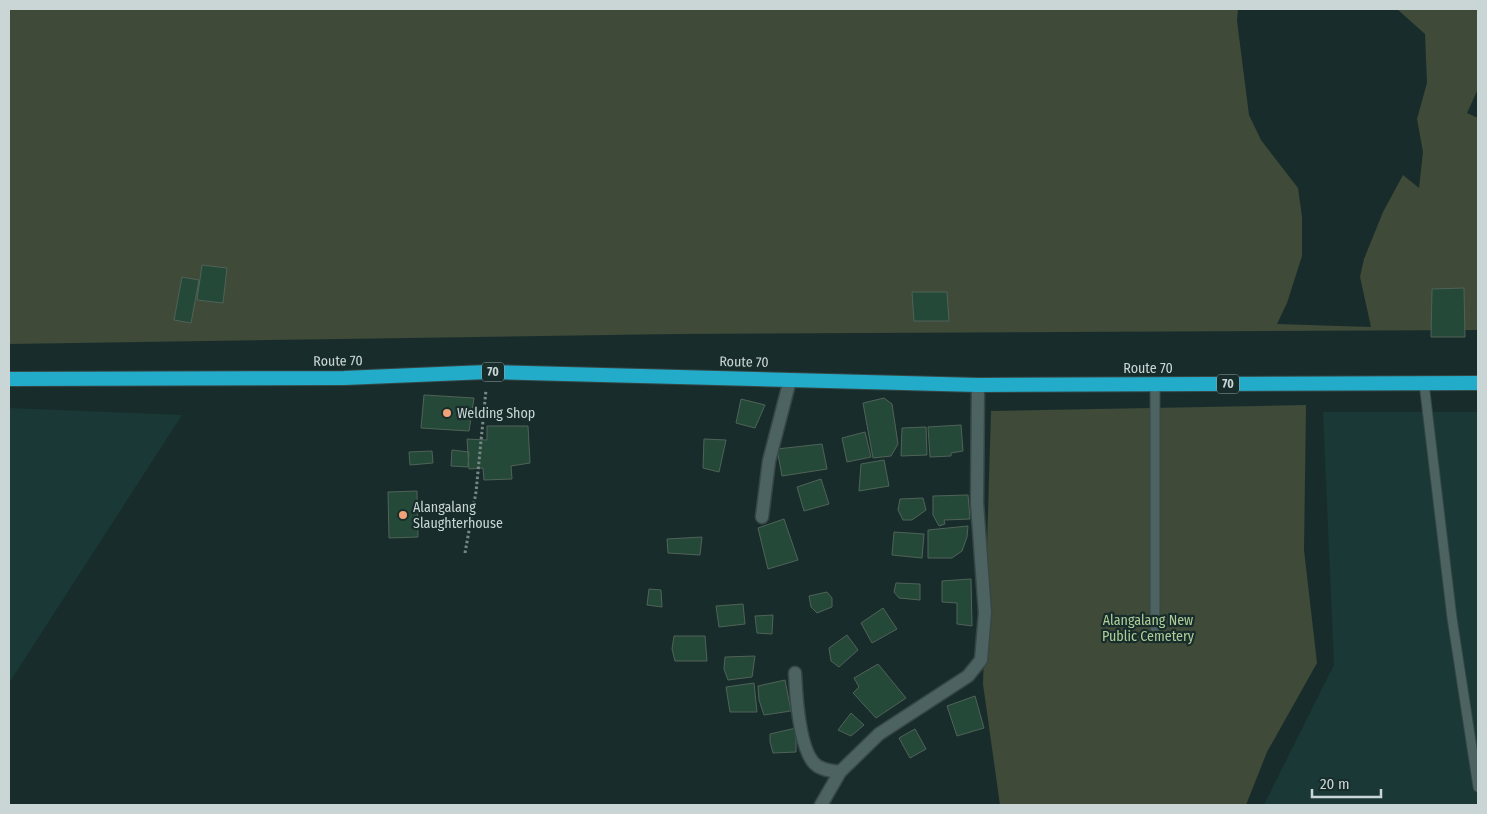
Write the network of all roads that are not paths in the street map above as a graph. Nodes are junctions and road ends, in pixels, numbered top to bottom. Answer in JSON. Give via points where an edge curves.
{"nodes":[{"id":1,"x":9,"y":379,"type":"edge"},
{"id":2,"x":790,"y":380,"type":"junction"},
{"id":3,"x":1424,"y":383,"type":"junction"},
{"id":4,"x":1478,"y":383,"type":"edge"},
{"id":5,"x":1155,"y":384,"type":"junction"},
{"id":6,"x":978,"y":385,"type":"junction"},
{"id":7,"x":762,"y":517,"type":"dead end"},
{"id":8,"x":1155,"y":628,"type":"dead end"},
{"id":9,"x":795,"y":673,"type":"dead end"},
{"id":10,"x":840,"y":772,"type":"junction"},
{"id":11,"x":1478,"y":787,"type":"edge"},
{"id":12,"x":821,"y":805,"type":"edge"}],
"edges":[{"from":1,"to":2,"type":"highway","name":"Route 70","number":"70","via":[[344,378],[487,372]]},
{"from":2,"to":6,"type":"highway","name":"Route 70","number":"70"},
{"from":2,"to":7,"type":"street","via":[[769,461]]},
{"from":3,"to":4,"type":"highway","name":"Route 70","number":"70"},
{"from":3,"to":5,"type":"highway","name":"Route 70","number":"70"},
{"from":3,"to":11,"type":"lane","via":[[1452,618]]},
{"from":5,"to":6,"type":"highway","name":"Route 70","number":"70"},
{"from":5,"to":8,"type":"lane"},
{"from":6,"to":10,"type":"street","via":[[977,503],[985,613],[981,660],[968,676],[879,734]]},
{"from":9,"to":10,"type":"street","via":[[798,720],[807,749],[814,763]]},
{"from":10,"to":12,"type":"street"}]}
